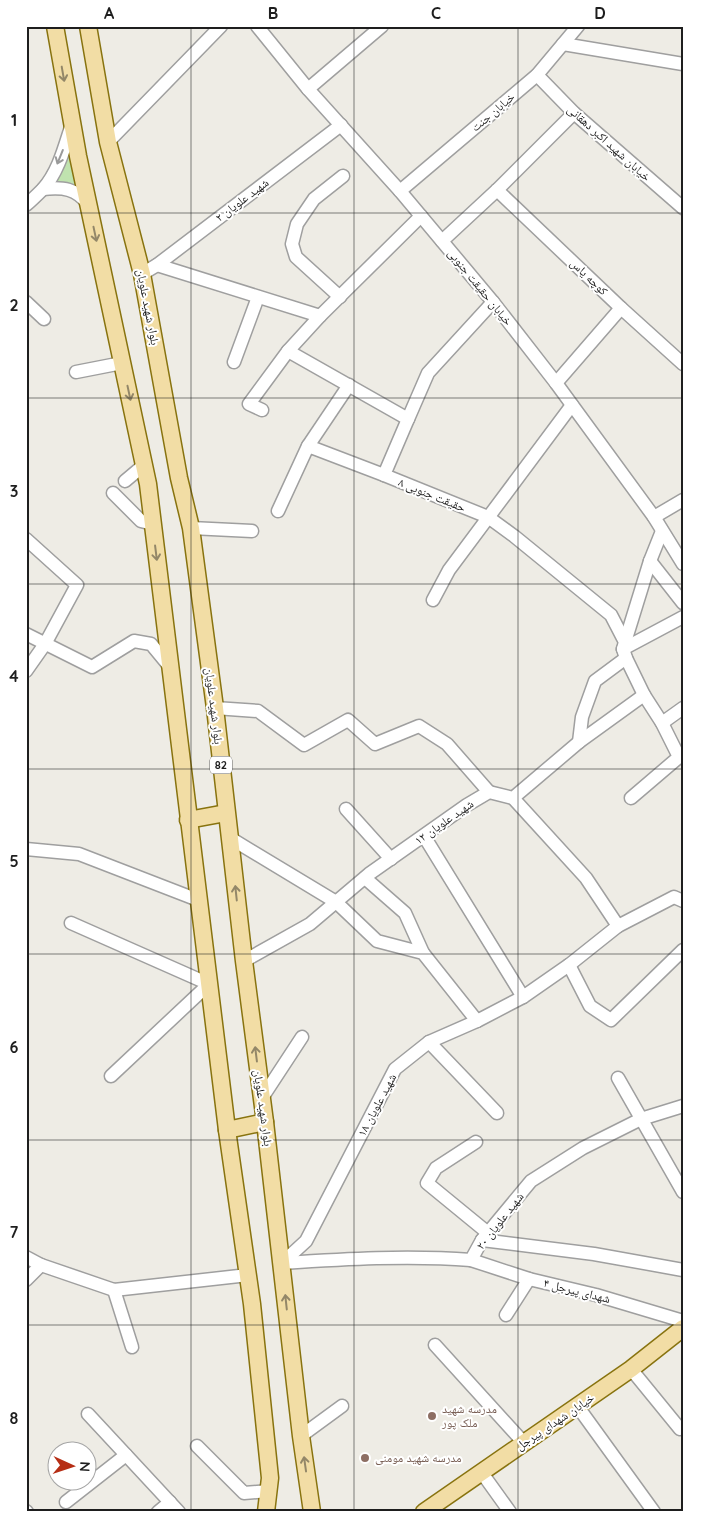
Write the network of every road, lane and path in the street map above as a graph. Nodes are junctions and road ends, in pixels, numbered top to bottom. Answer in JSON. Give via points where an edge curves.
{"nodes":[{"id":1,"x":55,"y":26,"type":"edge"},
{"id":2,"x":88,"y":26,"type":"edge"},
{"id":3,"x":221,"y":26,"type":"edge"},
{"id":4,"x":257,"y":26,"type":"edge"},
{"id":5,"x":382,"y":26,"type":"edge"},
{"id":6,"x":578,"y":26,"type":"edge"},
{"id":7,"x":563,"y":44,"type":"junction"},
{"id":8,"x":683,"y":64,"type":"edge"},
{"id":9,"x":537,"y":75,"type":"junction"},
{"id":10,"x":308,"y":89,"type":"junction"},
{"id":11,"x":574,"y":113,"type":"junction"},
{"id":12,"x":72,"y":123,"type":"junction"},
{"id":13,"x":341,"y":125,"type":"junction"},
{"id":14,"x":108,"y":142,"type":"junction"},
{"id":15,"x":343,"y":176,"type":"dead end"},
{"id":16,"x":43,"y":189,"type":"junction"},
{"id":17,"x":497,"y":190,"type":"junction"},
{"id":18,"x":400,"y":191,"type":"junction"},
{"id":19,"x":26,"y":205,"type":"edge"},
{"id":20,"x":89,"y":205,"type":"junction"},
{"id":21,"x":683,"y":208,"type":"edge"},
{"id":22,"x":421,"y":216,"type":"junction"},
{"id":23,"x":442,"y":241,"type":"junction"},
{"id":24,"x":157,"y":265,"type":"junction"},
{"id":25,"x":142,"y":274,"type":"junction"},
{"id":26,"x":258,"y":297,"type":"junction"},
{"id":27,"x":340,"y":297,"type":"junction"},
{"id":28,"x":26,"y":302,"type":"edge"},
{"id":29,"x":493,"y":302,"type":"junction"},
{"id":30,"x":621,"y":308,"type":"junction"},
{"id":31,"x":320,"y":316,"type":"junction"},
{"id":32,"x":44,"y":318,"type":"dead end"},
{"id":33,"x":288,"y":351,"type":"junction"},
{"id":34,"x":234,"y":362,"type":"dead end"},
{"id":35,"x":122,"y":364,"type":"junction"},
{"id":36,"x":683,"y":364,"type":"edge"},
{"id":37,"x":76,"y":372,"type":"dead end"},
{"id":38,"x":556,"y":383,"type":"junction"},
{"id":39,"x":349,"y":385,"type":"junction"},
{"id":40,"x":572,"y":405,"type":"junction"},
{"id":41,"x":262,"y":410,"type":"dead end"},
{"id":42,"x":408,"y":419,"type":"junction"},
{"id":43,"x":308,"y":446,"type":"junction"},
{"id":44,"x":144,"y":465,"type":"junction"},
{"id":45,"x":384,"y":475,"type":"junction"},
{"id":46,"x":125,"y":481,"type":"dead end"},
{"id":47,"x":113,"y":493,"type":"dead end"},
{"id":48,"x":683,"y":500,"type":"edge"},
{"id":49,"x":278,"y":510,"type":"dead end"},
{"id":50,"x":488,"y":517,"type":"junction"},
{"id":51,"x":654,"y":517,"type":"junction"},
{"id":52,"x":153,"y":524,"type":"junction"},
{"id":53,"x":190,"y":528,"type":"junction"},
{"id":54,"x":252,"y":531,"type":"dead end"},
{"id":55,"x":662,"y":531,"type":"junction"},
{"id":56,"x":26,"y":539,"type":"edge"},
{"id":57,"x":650,"y":561,"type":"junction"},
{"id":58,"x":683,"y":564,"type":"edge"},
{"id":59,"x":433,"y":600,"type":"dead end"},
{"id":60,"x":683,"y":603,"type":"edge"},
{"id":61,"x":683,"y":617,"type":"edge"},
{"id":62,"x":26,"y":634,"type":"edge"},
{"id":63,"x":45,"y":644,"type":"junction"},
{"id":64,"x":625,"y":650,"type":"junction"},
{"id":65,"x":170,"y":667,"type":"junction"},
{"id":66,"x":26,"y":671,"type":"edge"},
{"id":67,"x":644,"y":694,"type":"junction"},
{"id":68,"x":214,"y":708,"type":"junction"},
{"id":69,"x":683,"y":708,"type":"edge"},
{"id":70,"x":662,"y":723,"type":"junction"},
{"id":71,"x":578,"y":742,"type":"junction"},
{"id":72,"x":489,"y":792,"type":"junction"},
{"id":73,"x":513,"y":798,"type":"junction"},
{"id":74,"x":631,"y":798,"type":"dead end"},
{"id":75,"x":346,"y":809,"type":"dead end"},
{"id":76,"x":226,"y":813,"type":"junction"},
{"id":77,"x":188,"y":820,"type":"junction"},
{"id":78,"x":424,"y":836,"type":"junction"},
{"id":79,"x":230,"y":838,"type":"junction"},
{"id":80,"x":26,"y":849,"type":"edge"},
{"id":81,"x":391,"y":859,"type":"junction"},
{"id":82,"x":365,"y":878,"type":"junction"},
{"id":83,"x":198,"y":900,"type":"junction"},
{"id":84,"x":683,"y":900,"type":"edge"},
{"id":85,"x":336,"y":902,"type":"junction"},
{"id":86,"x":71,"y":922,"type":"dead end"},
{"id":87,"x":618,"y":926,"type":"junction"},
{"id":88,"x":683,"y":950,"type":"edge"},
{"id":89,"x":423,"y":953,"type":"junction"},
{"id":90,"x":244,"y":961,"type":"junction"},
{"id":91,"x":569,"y":965,"type":"junction"},
{"id":92,"x":209,"y":984,"type":"junction"},
{"id":93,"x":523,"y":997,"type":"junction"},
{"id":94,"x":477,"y":1021,"type":"junction"},
{"id":95,"x":302,"y":1037,"type":"dead end"},
{"id":96,"x":429,"y":1042,"type":"junction"},
{"id":97,"x":111,"y":1076,"type":"dead end"},
{"id":98,"x":618,"y":1078,"type":"dead end"},
{"id":99,"x":262,"y":1098,"type":"junction"},
{"id":100,"x":683,"y":1106,"type":"edge"},
{"id":101,"x":497,"y":1113,"type":"dead end"},
{"id":102,"x":641,"y":1119,"type":"junction"},
{"id":103,"x":265,"y":1122,"type":"junction"},
{"id":104,"x":227,"y":1130,"type":"junction"},
{"id":105,"x":476,"y":1142,"type":"dead end"},
{"id":106,"x":683,"y":1192,"type":"edge"},
{"id":107,"x":485,"y":1236,"type":"junction"},
{"id":108,"x":26,"y":1257,"type":"edge"},
{"id":109,"x":471,"y":1260,"type":"junction"},
{"id":110,"x":282,"y":1263,"type":"junction"},
{"id":111,"x":41,"y":1265,"type":"junction"},
{"id":112,"x":683,"y":1270,"type":"edge"},
{"id":113,"x":248,"y":1276,"type":"junction"},
{"id":114,"x":26,"y":1280,"type":"edge"},
{"id":115,"x":529,"y":1280,"type":"junction"},
{"id":116,"x":114,"y":1290,"type":"junction"},
{"id":117,"x":506,"y":1314,"type":"dead end"},
{"id":118,"x":683,"y":1321,"type":"edge"},
{"id":119,"x":683,"y":1328,"type":"edge"},
{"id":120,"x":435,"y":1345,"type":"dead end"},
{"id":121,"x":132,"y":1347,"type":"dead end"},
{"id":122,"x":631,"y":1369,"type":"junction"},
{"id":123,"x":342,"y":1406,"type":"dead end"},
{"id":124,"x":578,"y":1407,"type":"junction"},
{"id":125,"x":88,"y":1414,"type":"dead end"},
{"id":126,"x":683,"y":1427,"type":"edge"},
{"id":127,"x":302,"y":1436,"type":"junction"},
{"id":128,"x":524,"y":1444,"type":"junction"},
{"id":129,"x":197,"y":1446,"type":"dead end"},
{"id":130,"x":126,"y":1455,"type":"junction"},
{"id":131,"x":482,"y":1473,"type":"junction"},
{"id":132,"x":269,"y":1491,"type":"junction"},
{"id":133,"x":66,"y":1502,"type":"dead end"},
{"id":134,"x":175,"y":1507,"type":"edge"},
{"id":135,"x":158,"y":1512,"type":"edge"},
{"id":136,"x":266,"y":1512,"type":"edge"},
{"id":137,"x":312,"y":1512,"type":"edge"},
{"id":138,"x":424,"y":1512,"type":"edge"},
{"id":139,"x":510,"y":1512,"type":"edge"},
{"id":140,"x":654,"y":1512,"type":"edge"}],
"edges":[{"from":1,"to":12,"type":"main road","one_way":true},
{"from":2,"to":14,"type":"main road","name":"بلوار شهید علویان","number":"82"},
{"from":3,"to":14,"type":"street"},
{"from":4,"to":10,"type":"street","name":"خیابان حقیقت جنوبی"},
{"from":5,"to":10,"type":"street"},
{"from":6,"to":7,"type":"street","name":"خیابان جنت"},
{"from":7,"to":8,"type":"street"},
{"from":7,"to":9,"type":"street","name":"خیابان جنت"},
{"from":9,"to":11,"type":"street","name":"خیابان شهید اکبر دهقانی"},
{"from":9,"to":18,"type":"street","name":"خیابان جنت"},
{"from":10,"to":13,"type":"street","name":"خیابان حقیقت جنوبی"},
{"from":11,"to":17,"type":"street"},
{"from":11,"to":21,"type":"street","name":"خیابان شهید اکبر دهقانی"},
{"from":12,"to":16,"type":"street","one_way":true,"via":[[58,163]]},
{"from":12,"to":20,"type":"main road"},
{"from":13,"to":18,"type":"street","name":"خیابان حقیقت جنوبی"},
{"from":13,"to":24,"type":"street","name":"شهید علویان ۲"},
{"from":14,"to":25,"type":"main road","name":"بلوار شهید علویان","number":"82"},
{"from":15,"to":27,"type":"street","via":[[314,199],[297,224],[292,244],[296,257]]},
{"from":16,"to":19,"type":"street"},
{"from":16,"to":20,"type":"street","via":[[64,188],[77,192]]},
{"from":17,"to":23,"type":"street"},
{"from":17,"to":30,"type":"street","name":"کوچه یاس"},
{"from":18,"to":22,"type":"street","name":"خیابان حقیقت جنوبی"},
{"from":20,"to":35,"type":"main road","one_way":true},
{"from":22,"to":23,"type":"street","name":"خیابان حقیقت جنوبی"},
{"from":22,"to":27,"type":"street"},
{"from":23,"to":29,"type":"street","name":"خیابان حقیقت جنوبی"},
{"from":24,"to":25,"type":"street","name":"شهید علویان ۲"},
{"from":24,"to":26,"type":"street"},
{"from":25,"to":53,"type":"main road","name":"بلوار شهید علویان","number":"82"},
{"from":26,"to":31,"type":"street"},
{"from":26,"to":34,"type":"street"},
{"from":27,"to":31,"type":"street"},
{"from":28,"to":32,"type":"street"},
{"from":29,"to":38,"type":"street","name":"خیابان حقیقت جنوبی"},
{"from":29,"to":42,"type":"street","name":"حقیقت جنوبی ۸","via":[[428,373]]},
{"from":30,"to":36,"type":"street","name":"کوچه یاس"},
{"from":30,"to":38,"type":"street"},
{"from":31,"to":33,"type":"street"},
{"from":33,"to":39,"type":"street"},
{"from":33,"to":41,"type":"street","via":[[249,404]]},
{"from":35,"to":37,"type":"street"},
{"from":35,"to":44,"type":"main road","one_way":true},
{"from":38,"to":40,"type":"street","name":"خیابان حقیقت جنوبی"},
{"from":39,"to":42,"type":"street"},
{"from":39,"to":43,"type":"street"},
{"from":40,"to":50,"type":"street"},
{"from":40,"to":51,"type":"street","name":"خیابان حقیقت جنوبی"},
{"from":42,"to":45,"type":"street","name":"حقیقت جنوبی ۸"},
{"from":43,"to":45,"type":"street"},
{"from":43,"to":49,"type":"street"},
{"from":44,"to":46,"type":"street"},
{"from":44,"to":52,"type":"main road"},
{"from":45,"to":50,"type":"street","name":"حقیقت جنوبی ۸"},
{"from":47,"to":52,"type":"street","via":[[141,521]]},
{"from":48,"to":51,"type":"street"},
{"from":50,"to":59,"type":"street","via":[[449,570]]},
{"from":50,"to":64,"type":"street","name":"حقیقت جنوبی ۸","via":[[611,615]]},
{"from":51,"to":55,"type":"street","name":"خیابان حقیقت جنوبی"},
{"from":52,"to":65,"type":"main road","one_way":true},
{"from":53,"to":54,"type":"street"},
{"from":53,"to":68,"type":"main road","name":"بلوار شهید علویان","number":"82"},
{"from":55,"to":57,"type":"street"},
{"from":55,"to":58,"type":"street","name":"خیابان حقیقت جنوبی"},
{"from":56,"to":63,"type":"street","via":[[77,586]]},
{"from":57,"to":60,"type":"street"},
{"from":57,"to":64,"type":"street"},
{"from":61,"to":64,"type":"street"},
{"from":62,"to":63,"type":"street"},
{"from":63,"to":65,"type":"street","via":[[92,667],[134,641],[151,644]]},
{"from":63,"to":66,"type":"street"},
{"from":64,"to":67,"type":"street","name":"حقیقت جنوبی ۸"},
{"from":64,"to":71,"type":"street","via":[[595,681],[582,717]]},
{"from":65,"to":77,"type":"main road"},
{"from":67,"to":70,"type":"street","name":"حقیقت جنوبی ۸"},
{"from":67,"to":71,"type":"street"},
{"from":68,"to":72,"type":"street","via":[[258,711],[304,745],[348,720],[376,744],[419,726],[447,744]]},
{"from":68,"to":76,"type":"main road","name":"بلوار شهید علویان","number":"82"},
{"from":69,"to":70,"type":"street"},
{"from":70,"to":74,"type":"street","name":"حقیقت جنوبی ۸","via":[[679,757]]},
{"from":71,"to":73,"type":"street"},
{"from":72,"to":73,"type":"street"},
{"from":72,"to":78,"type":"street","name":"شهید علویان ۱۲"},
{"from":73,"to":87,"type":"street","via":[[586,878]]},
{"from":75,"to":81,"type":"street"},
{"from":76,"to":77,"type":"main road"},
{"from":76,"to":79,"type":"main road","name":"بلوار شهید علویان","number":"82"},
{"from":77,"to":83,"type":"main road"},
{"from":78,"to":81,"type":"street","name":"شهید علویان ۱۲"},
{"from":78,"to":93,"type":"street"},
{"from":79,"to":85,"type":"street"},
{"from":90,"to":79,"type":"main road","name":"بلوار شهید علویان","number":"82","one_way":true},
{"from":80,"to":83,"type":"street","via":[[79,854]]},
{"from":81,"to":82,"type":"street","name":"شهید علویان ۱۲"},
{"from":82,"to":85,"type":"street","name":"شهید علویان ۱۲"},
{"from":82,"to":89,"type":"street","via":[[405,913]]},
{"from":83,"to":92,"type":"main road"},
{"from":84,"to":87,"type":"street","name":"شهید علویان ۱۸","via":[[674,897]]},
{"from":85,"to":89,"type":"street","via":[[378,941]]},
{"from":85,"to":90,"type":"street","name":"شهید علویان ۱۲","via":[[310,924]]},
{"from":86,"to":92,"type":"street"},
{"from":87,"to":91,"type":"street","name":"شهید علویان ۱۸"},
{"from":88,"to":91,"type":"street","via":[[611,1020],[590,1006]]},
{"from":89,"to":94,"type":"street"},
{"from":99,"to":90,"type":"main road","name":"بلوار شهید علویان","number":"82","one_way":true},
{"from":91,"to":93,"type":"street","name":"شهید علویان ۱۸"},
{"from":92,"to":97,"type":"street"},
{"from":92,"to":104,"type":"main road"},
{"from":93,"to":94,"type":"street","name":"شهید علویان ۱۸"},
{"from":94,"to":96,"type":"street","name":"شهید علویان ۱۸"},
{"from":95,"to":99,"type":"street"},
{"from":96,"to":101,"type":"street"},
{"from":96,"to":110,"type":"street","name":"شهید علویان ۱۸","via":[[395,1069],[306,1241]]},
{"from":98,"to":102,"type":"street"},
{"from":99,"to":103,"type":"main road","name":"بلوار شهید علویان","number":"82"},
{"from":100,"to":102,"type":"street","name":"شهید علویان ۲۰"},
{"from":102,"to":106,"type":"street"},
{"from":102,"to":107,"type":"street","name":"شهید علویان ۲۰","via":[[583,1148],[531,1181]]},
{"from":103,"to":104,"type":"main road"},
{"from":103,"to":110,"type":"main road","name":"بلوار شهید علویان","number":"82"},
{"from":104,"to":113,"type":"main road"},
{"from":105,"to":107,"type":"street","via":[[436,1168],[427,1184]]},
{"from":107,"to":109,"type":"street","name":"شهید علویان ۲۰"},
{"from":107,"to":112,"type":"street"},
{"from":108,"to":111,"type":"street"},
{"from":109,"to":110,"type":"street","name":"شهید علویان ۲۰","via":[[375,1257]]},
{"from":109,"to":115,"type":"street","name":"شهدای پیرجل ۴"},
{"from":127,"to":110,"type":"main road","name":"بلوار شهید علویان","number":"82","one_way":true},
{"from":111,"to":114,"type":"street"},
{"from":111,"to":116,"type":"street"},
{"from":113,"to":116,"type":"street"},
{"from":113,"to":132,"type":"main road"},
{"from":115,"to":117,"type":"street"},
{"from":115,"to":118,"type":"street","name":"شهدای پیرجل ۴","via":[[596,1295]]},
{"from":116,"to":121,"type":"street"},
{"from":119,"to":122,"type":"main road","name":"خیابان شهدای پیرجل"},
{"from":120,"to":128,"type":"street"},
{"from":122,"to":124,"type":"main road","name":"خیابان شهدای پیرجل"},
{"from":122,"to":126,"type":"street","via":[[680,1429]]},
{"from":123,"to":127,"type":"street"},
{"from":124,"to":128,"type":"main road","name":"خیابان شهدای پیرجل"},
{"from":124,"to":140,"type":"street"},
{"from":125,"to":130,"type":"street"},
{"from":137,"to":127,"type":"main road","name":"بلوار شهید علویان","number":"82","one_way":true},
{"from":128,"to":131,"type":"main road","name":"خیابان شهدای پیرجل"},
{"from":129,"to":132,"type":"street","via":[[244,1493]]},
{"from":130,"to":133,"type":"street"},
{"from":130,"to":134,"type":"street"},
{"from":131,"to":138,"type":"main road","name":"خیابان شهدای پیرجل"},
{"from":131,"to":139,"type":"street"},
{"from":132,"to":136,"type":"main road"},
{"from":134,"to":135,"type":"street"}]}
